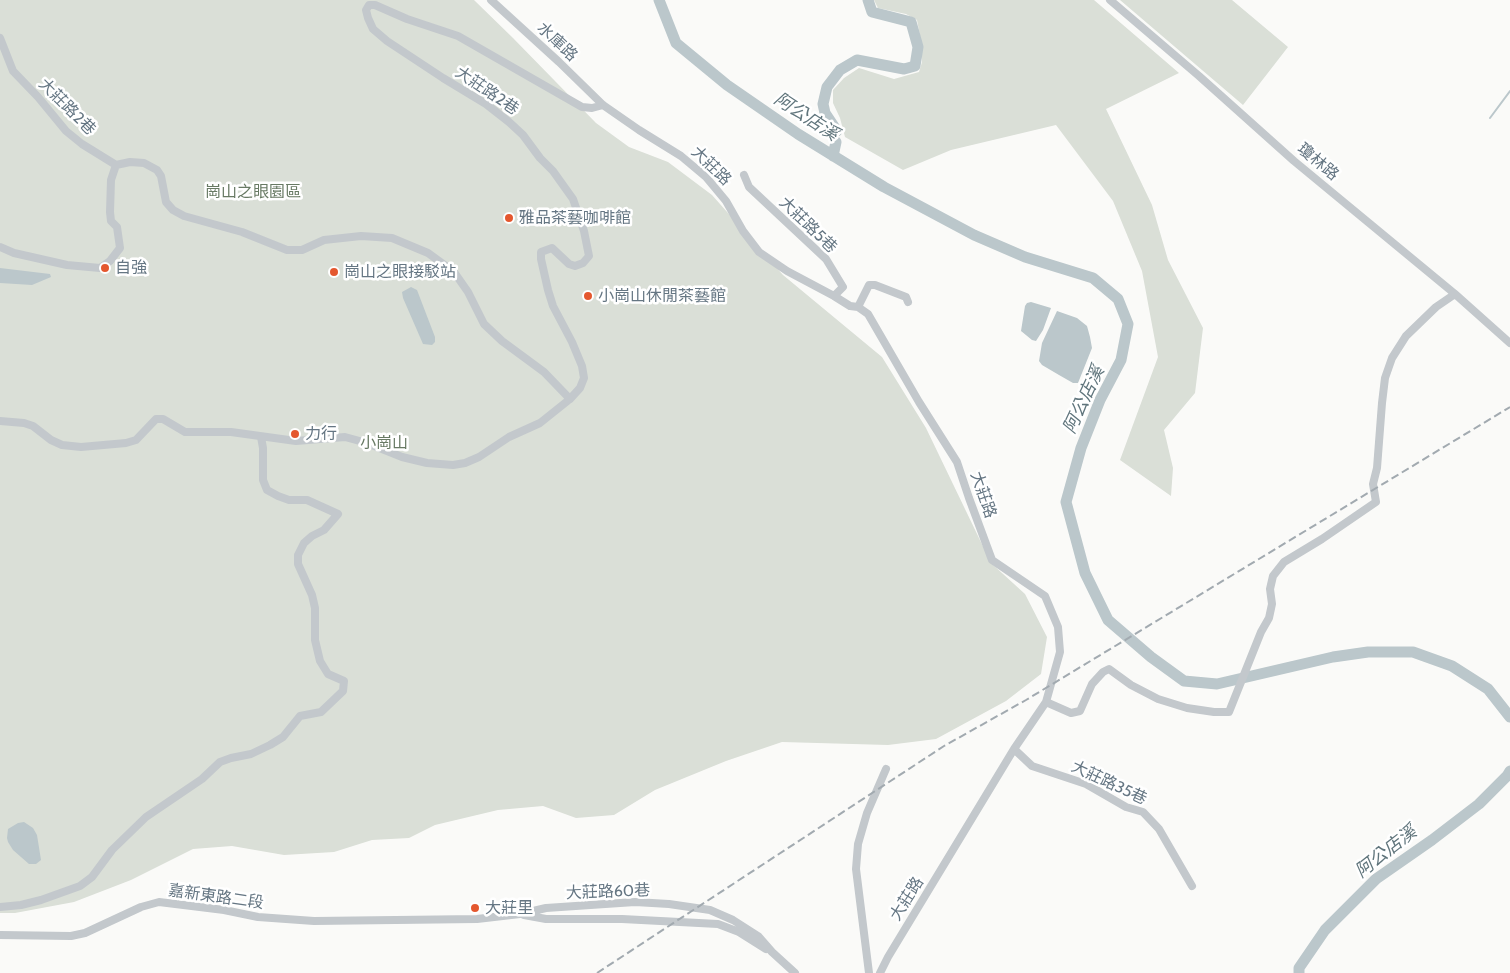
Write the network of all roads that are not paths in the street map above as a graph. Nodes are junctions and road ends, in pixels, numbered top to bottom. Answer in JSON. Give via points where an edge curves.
{"nodes":[{"id":1,"x":491,"y":0,"type":"edge"},
{"id":2,"x":1110,"y":0,"type":"edge"},
{"id":3,"x":0,"y":38,"type":"edge"},
{"id":4,"x":603,"y":105,"type":"junction"},
{"id":5,"x":116,"y":165,"type":"junction"},
{"id":6,"x":744,"y":175,"type":"dead end"},
{"id":7,"x":0,"y":247,"type":"edge"},
{"id":8,"x":1455,"y":294,"type":"junction"},
{"id":9,"x":834,"y":296,"type":"junction"},
{"id":10,"x":908,"y":302,"type":"dead end"},
{"id":11,"x":858,"y":306,"type":"junction"},
{"id":12,"x":1510,"y":343,"type":"edge"},
{"id":13,"x":570,"y":399,"type":"junction"},
{"id":14,"x":0,"y":421,"type":"edge"},
{"id":15,"x":261,"y":437,"type":"junction"},
{"id":16,"x":1046,"y":702,"type":"junction"},
{"id":17,"x":1014,"y":749,"type":"junction"},
{"id":18,"x":886,"y":769,"type":"dead end"},
{"id":19,"x":1192,"y":886,"type":"dead end"},
{"id":20,"x":0,"y":907,"type":"edge"},
{"id":21,"x":520,"y":914,"type":"junction"},
{"id":22,"x":314,"y":921,"type":"joint"},
{"id":23,"x":0,"y":935,"type":"edge"},
{"id":24,"x":772,"y":952,"type":"junction"},
{"id":25,"x":795,"y":973,"type":"edge"},
{"id":26,"x":869,"y":973,"type":"edge"},
{"id":27,"x":880,"y":973,"type":"edge"}],
"edges":[{"from":1,"to":4,"type":"street","name":"水庫路"},
{"from":2,"to":8,"type":"street","name":"瓊林路","via":[[1294,161]]},
{"from":3,"to":5,"type":"street","name":"大莊路2巷","via":[[13,71],[51,114],[82,144]]},
{"from":4,"to":9,"type":"street","name":"大莊路","via":[[681,156],[706,177],[759,252]]},
{"from":4,"to":13,"type":"street","name":"大莊路2巷","via":[[582,107],[458,36],[375,4],[366,10],[373,29],[387,41],[509,122],[553,171],[573,199],[589,256],[575,266],[552,248],[542,252],[541,259],[553,306],[582,366],[584,378]]},
{"from":5,"to":7,"type":"street","via":[[111,180],[110,212],[120,248],[110,261],[100,268],[68,265]]},
{"from":5,"to":13,"type":"street","via":[[144,162],[157,170],[162,176],[166,202],[172,210],[184,216],[237,230],[287,250],[302,250],[324,240],[361,236],[392,238],[428,253],[454,272],[484,324],[544,372]]},
{"from":6,"to":9,"type":"street","name":"大莊路5巷","via":[[749,187],[826,258],[843,287]]},
{"from":8,"to":12,"type":"street","name":"瓊林路"},
{"from":8,"to":16,"type":"street","via":[[1406,336],[1392,358],[1382,403],[1377,468],[1372,484],[1376,502],[1284,562],[1273,576],[1269,618],[1228,712],[1187,708],[1158,699],[1109,669],[1092,684],[1080,711],[1071,713]]},
{"from":9,"to":11,"type":"street","name":"大莊路","via":[[850,306]]},
{"from":10,"to":11,"type":"street","via":[[906,297],[869,285]]},
{"from":11,"to":16,"type":"street","name":"大莊路","via":[[868,314],[957,462],[992,560],[1045,596],[1058,627],[1060,652]]},
{"from":13,"to":15,"type":"street","name":"大莊路2巷","via":[[540,423],[479,457],[453,465],[402,457],[345,437],[296,441]]},
{"from":14,"to":15,"type":"street","name":"大莊路2巷","via":[[24,423],[50,440],[81,447],[136,440],[156,419],[163,419],[185,432],[231,432]]},
{"from":15,"to":20,"type":"street","via":[[263,480],[267,490],[289,500],[307,500],[338,514],[324,530],[304,543],[298,564],[315,608],[315,640],[320,662],[328,674],[344,681],[343,691],[322,712],[300,716],[283,737],[270,745],[220,762],[202,779],[146,817],[80,886],[21,906]]},
{"from":16,"to":17,"type":"street","name":"大莊路"},
{"from":17,"to":19,"type":"street","name":"大莊路35巷","via":[[1032,766],[1086,784],[1126,807],[1143,812],[1159,829]]},
{"from":17,"to":27,"type":"street","name":"大莊路"},
{"from":18,"to":26,"type":"street","via":[[858,844],[856,869]]},
{"from":21,"to":22,"type":"street","name":"大莊路60巷","via":[[477,919]]},
{"from":21,"to":24,"type":"street","name":"大莊路60巷","via":[[546,919],[718,924],[739,932]]},
{"from":21,"to":24,"type":"street","name":"大莊路60巷","via":[[546,908],[635,902],[710,910],[758,936]]},
{"from":22,"to":23,"type":"street","name":"嘉新東路二段","via":[[258,917],[159,902],[85,933],[70,936]]},
{"from":24,"to":25,"type":"street","name":"大莊路60巷"}]}
